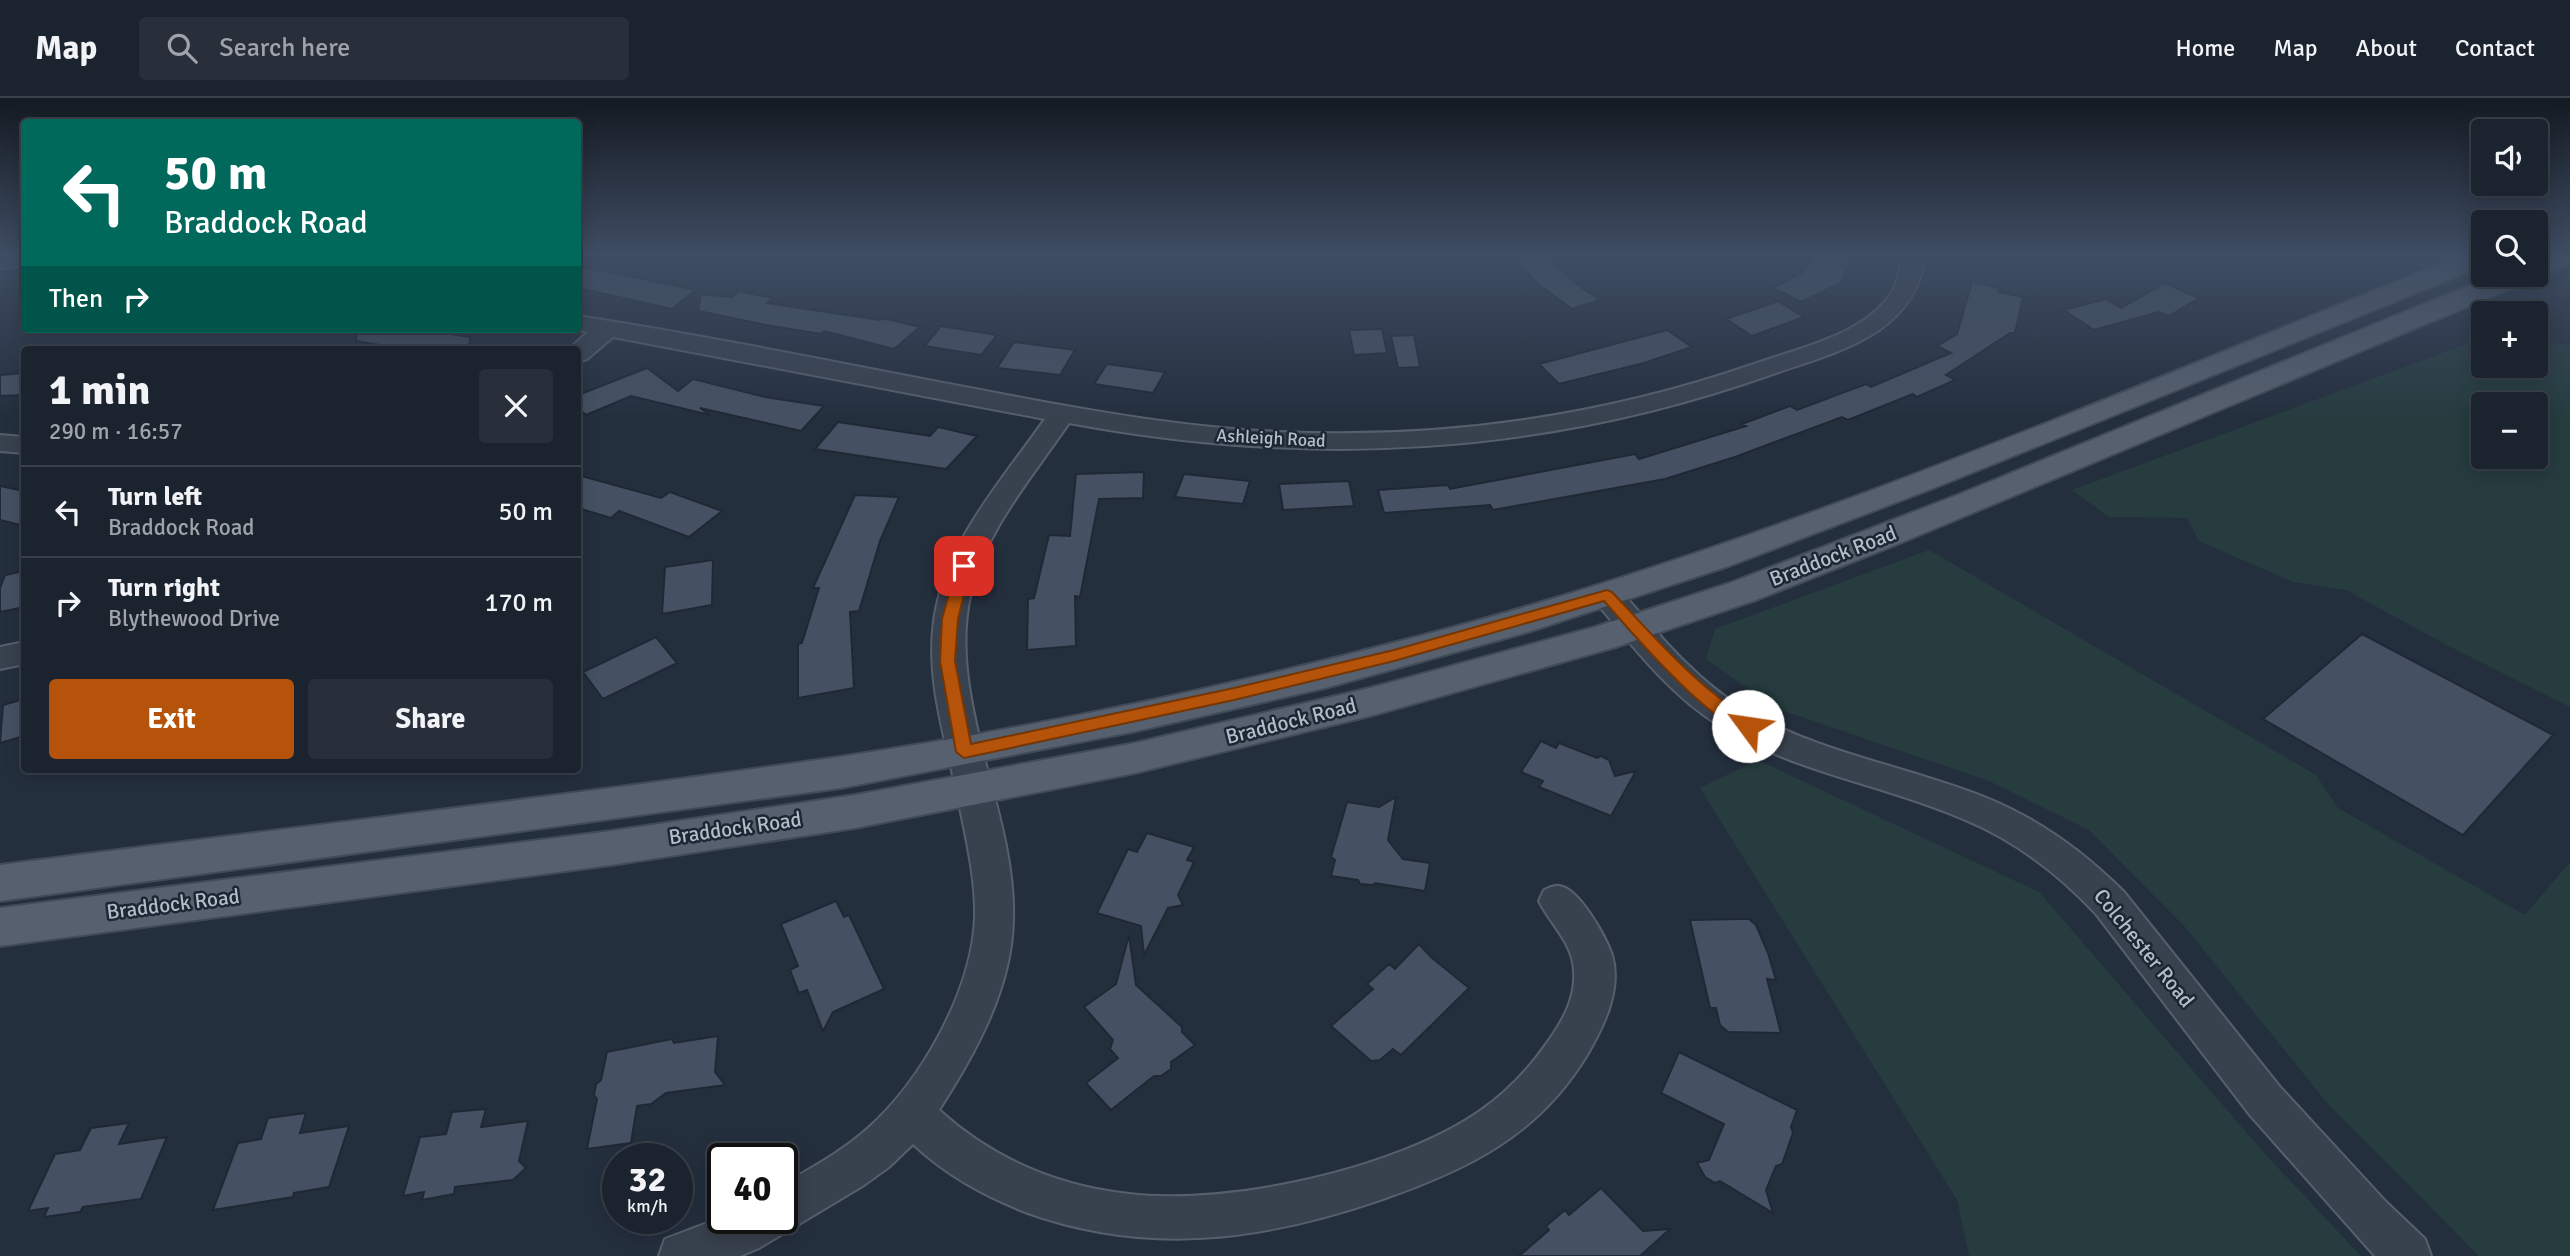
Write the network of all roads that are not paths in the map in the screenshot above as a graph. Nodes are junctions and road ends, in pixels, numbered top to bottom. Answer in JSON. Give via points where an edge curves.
{"nodes":[{"id":1,"x":1889,"y":309,"type":"edge"},
{"id":2,"x":2337,"y":309,"type":"edge"},
{"id":3,"x":2437,"y":309,"type":"edge"},
{"id":4,"x":581,"y":324,"type":"edge"},
{"id":5,"x":607,"y":328,"type":"junction"},
{"id":6,"x":581,"y":351,"type":"edge"},
{"id":7,"x":1062,"y":413,"type":"junction"},
{"id":8,"x":0,"y":443,"type":"edge"},
{"id":9,"x":21,"y":445,"type":"edge"},
{"id":10,"x":1607,"y":595,"type":"junction"},
{"id":11,"x":1635,"y":628,"type":"junction"},
{"id":12,"x":21,"y":654,"type":"edge"},
{"id":13,"x":0,"y":658,"type":"edge"},
{"id":14,"x":964,"y":752,"type":"junction"},
{"id":15,"x":975,"y":790,"type":"junction"},
{"id":16,"x":0,"y":883,"type":"edge"},
{"id":17,"x":1558,"y":901,"type":"dead end"},
{"id":18,"x":0,"y":927,"type":"edge"},
{"id":19,"x":911,"y":1113,"type":"junction"},
{"id":20,"x":798,"y":1201,"type":"edge"},
{"id":21,"x":736,"y":1234,"type":"edge"},
{"id":22,"x":682,"y":1256,"type":"edge"},
{"id":23,"x":2408,"y":1256,"type":"edge"}],
"edges":[{"from":1,"to":7,"type":"street","name":"Ashleigh Road","via":[[1840,342],[1694,393],[1623,412],[1496,433],[1332,441],[1199,434]]},
{"from":2,"to":10,"type":"main road","name":"Braddock Road","via":[[1839,514]]},
{"from":3,"to":11,"type":"main road","name":"Braddock Road","via":[[1921,522]]},
{"from":4,"to":5,"type":"street","name":"Ashleigh Road"},
{"from":5,"to":6,"type":"street"},
{"from":5,"to":7,"type":"street","name":"Ashleigh Road"},
{"from":7,"to":14,"type":"street","via":[[985,523],[958,581],[948,661]]},
{"from":8,"to":9,"type":"street"},
{"from":10,"to":11,"type":"street","name":"Colchester Road"},
{"from":10,"to":14,"type":"main road","name":"Braddock Road","via":[[1380,659]]},
{"from":11,"to":15,"type":"main road","name":"Braddock Road","via":[[1422,689],[1202,743]]},
{"from":11,"to":23,"type":"street","name":"Colchester Road","via":[[1716,706],[1764,735],[1977,809],[2062,858],[2110,903],[2265,1101]]},
{"from":12,"to":13,"type":"street"},
{"from":14,"to":15,"type":"street"},
{"from":14,"to":16,"type":"main road","name":"Braddock Road"},
{"from":15,"to":18,"type":"main road","name":"Braddock Road","via":[[565,853]]},
{"from":15,"to":19,"type":"street","via":[[994,907],[987,971],[946,1060]]},
{"from":17,"to":19,"type":"street","via":[[1589,947],[1595,974],[1591,1002],[1554,1069],[1485,1133],[1432,1161],[1348,1190],[1228,1216],[1132,1217],[1073,1206],[1017,1187],[966,1160]]},
{"from":19,"to":20,"type":"street","via":[[883,1143]]},
{"from":21,"to":22,"type":"street"}]}
